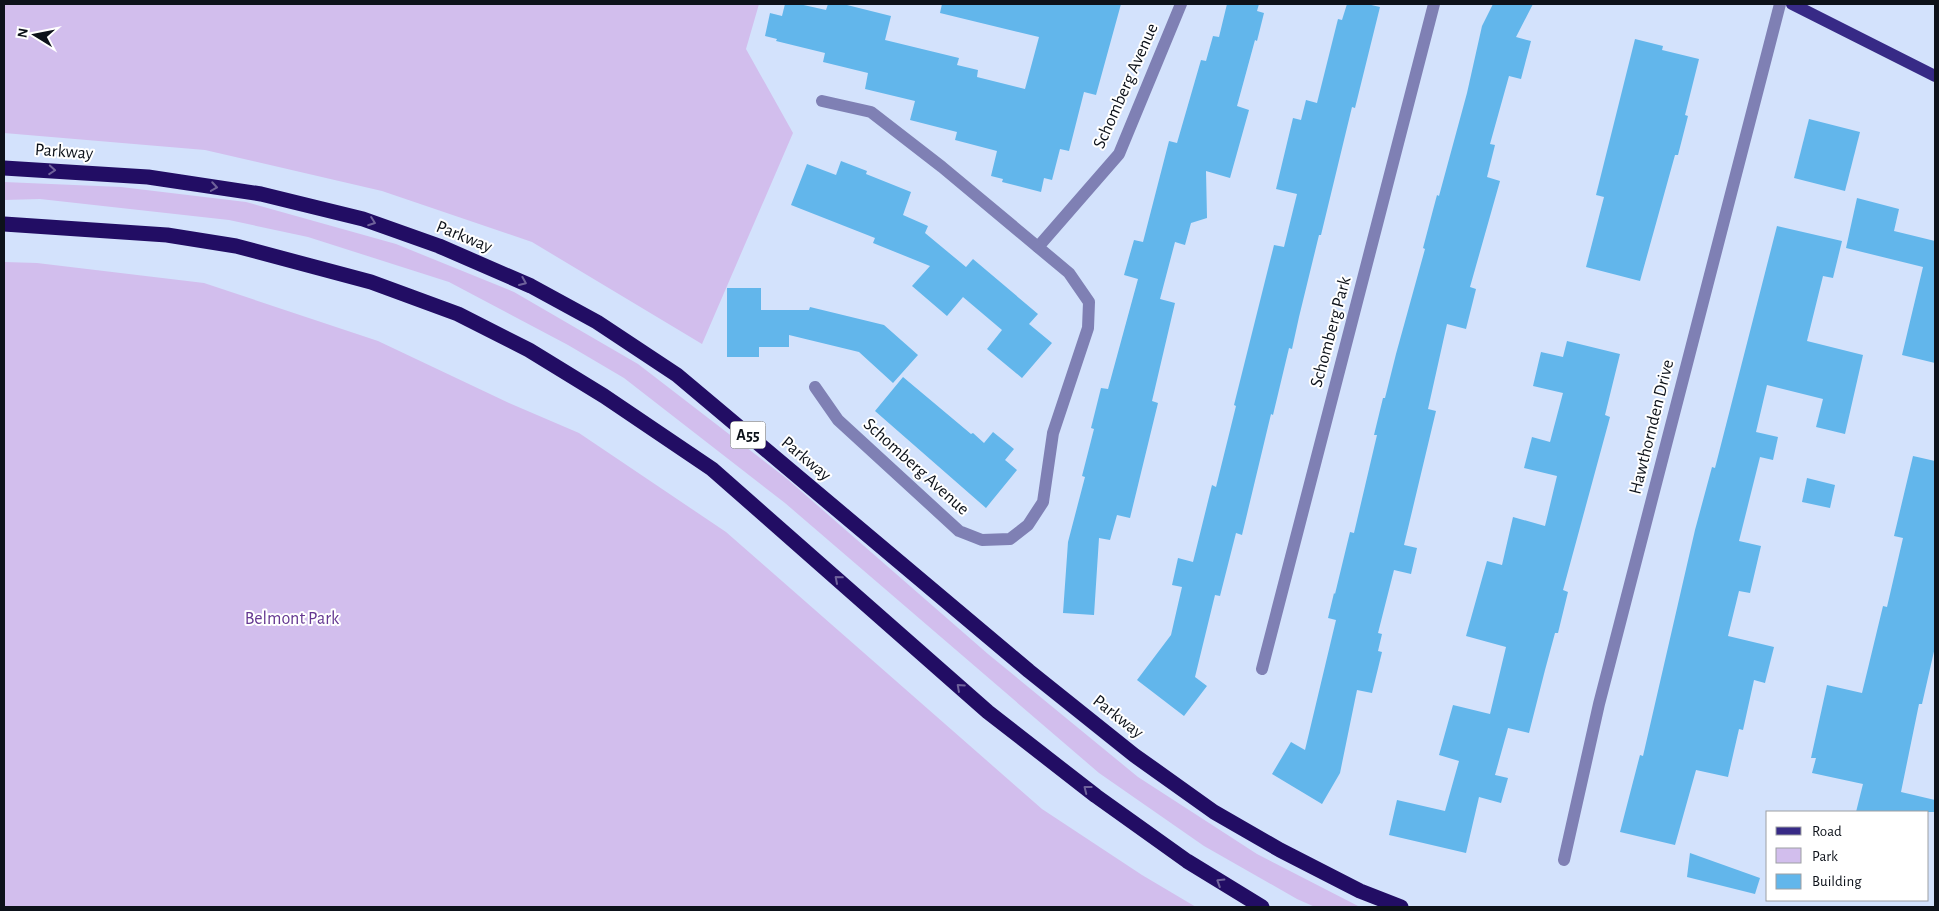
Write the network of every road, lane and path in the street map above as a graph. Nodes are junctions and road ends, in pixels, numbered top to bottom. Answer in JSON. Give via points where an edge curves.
{"nodes":[{"id":1,"x":1181,"y":4,"type":"edge"},
{"id":2,"x":1434,"y":4,"type":"edge"},
{"id":3,"x":1780,"y":4,"type":"edge"},
{"id":4,"x":1792,"y":4,"type":"edge"},
{"id":5,"x":1935,"y":76,"type":"edge"},
{"id":6,"x":822,"y":101,"type":"dead end"},
{"id":7,"x":4,"y":168,"type":"edge"},
{"id":8,"x":4,"y":224,"type":"edge"},
{"id":9,"x":1038,"y":247,"type":"junction"},
{"id":10,"x":815,"y":387,"type":"dead end"},
{"id":11,"x":1262,"y":669,"type":"dead end"},
{"id":12,"x":1564,"y":860,"type":"dead end"},
{"id":13,"x":1262,"y":907,"type":"edge"},
{"id":14,"x":1401,"y":907,"type":"edge"}],
"edges":[{"from":1,"to":9,"type":"street","name":"Schomberg Avenue","via":[[1119,154]]},
{"from":2,"to":11,"type":"street","name":"Schomberg Park"},
{"from":3,"to":12,"type":"street","name":"Hawthornden Drive","via":[[1599,704]]},
{"from":4,"to":5,"type":"main road"},
{"from":6,"to":9,"type":"street","name":"Schomberg Avenue","via":[[871,112]]},
{"from":7,"to":14,"type":"highway","name":"Parkway","number":"A55","one_way":true,"via":[[148,177],[261,194],[363,219],[439,246],[531,286],[597,322],[677,375],[1029,671],[1134,755],[1198,801],[1280,850],[1360,891]]},
{"from":13,"to":8,"type":"highway","one_way":true,"via":[[1187,861],[1103,802],[988,712],[712,469],[529,350],[458,314],[371,282],[236,246],[167,235]]},
{"from":9,"to":10,"type":"street","name":"Schomberg Avenue","via":[[1069,273],[1089,302],[1088,328],[1053,433],[1043,502],[1028,525],[1010,540],[982,540],[959,531],[838,420]]}]}
